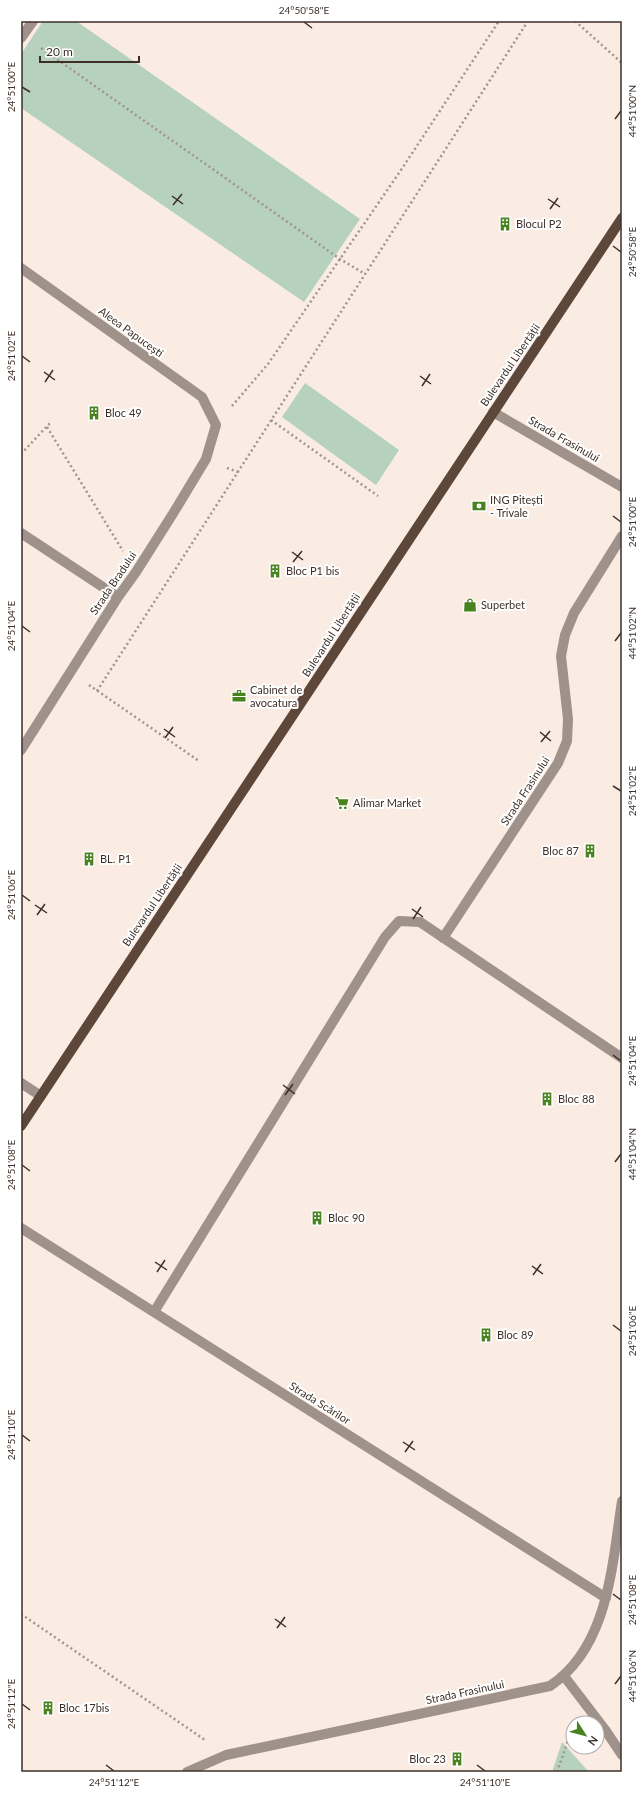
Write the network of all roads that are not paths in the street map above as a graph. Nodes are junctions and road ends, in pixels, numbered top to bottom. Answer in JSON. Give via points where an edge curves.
{"nodes":[{"id":1,"x":33,"y":21,"type":"edge"},
{"id":2,"x":22,"y":37,"type":"edge"},
{"id":3,"x":622,"y":218,"type":"edge"},
{"id":4,"x":21,"y":268,"type":"edge"},
{"id":5,"x":493,"y":412,"type":"junction"},
{"id":6,"x":216,"y":425,"type":"joint"},
{"id":7,"x":622,"y":487,"type":"edge"},
{"id":8,"x":21,"y":533,"type":"edge"},
{"id":9,"x":622,"y":536,"type":"edge"},
{"id":10,"x":118,"y":597,"type":"junction"},
{"id":11,"x":21,"y":750,"type":"edge"},
{"id":12,"x":443,"y":938,"type":"junction"},
{"id":13,"x":622,"y":1058,"type":"edge"},
{"id":14,"x":21,"y":1083,"type":"edge"},
{"id":15,"x":41,"y":1096,"type":"junction"},
{"id":16,"x":21,"y":1126,"type":"edge"},
{"id":17,"x":21,"y":1228,"type":"edge"},
{"id":18,"x":154,"y":1312,"type":"junction"},
{"id":19,"x":622,"y":1501,"type":"edge"},
{"id":20,"x":606,"y":1598,"type":"junction"},
{"id":21,"x":564,"y":1676,"type":"junction"},
{"id":22,"x":622,"y":1755,"type":"edge"},
{"id":23,"x":187,"y":1772,"type":"edge"}],
"edges":[{"from":1,"to":2,"type":"street"},
{"from":3,"to":5,"type":"main road","name":"Bulevardul Libertății"},
{"from":4,"to":6,"type":"street","name":"Aleea Papucești","via":[[202,397]]},
{"from":5,"to":7,"type":"street","name":"Strada Frasinului"},
{"from":5,"to":15,"type":"main road","name":"Bulevardul Libertății"},
{"from":6,"to":10,"type":"street","name":"Strada Bradului","via":[[206,459]]},
{"from":8,"to":10,"type":"street"},
{"from":9,"to":12,"type":"street","name":"Strada Frasinului","via":[[574,613],[565,635],[561,656],[568,734],[558,763]]},
{"from":10,"to":11,"type":"street","name":"Strada Bradului"},
{"from":12,"to":13,"type":"street"},
{"from":12,"to":18,"type":"street","via":[[420,922],[399,921],[385,937]]},
{"from":14,"to":15,"type":"street"},
{"from":15,"to":16,"type":"main road","name":"Bulevardul Libertății"},
{"from":17,"to":18,"type":"street","name":"Strada Scărilor"},
{"from":18,"to":20,"type":"street","name":"Strada Scărilor"},
{"from":19,"to":20,"type":"street","name":"Strada Frasinului"},
{"from":20,"to":21,"type":"street","name":"Strada Frasinului","via":[[601,1615],[583,1652]]},
{"from":21,"to":22,"type":"street"},
{"from":21,"to":23,"type":"street","name":"Strada Frasinului","via":[[550,1686],[226,1755]]}]}
